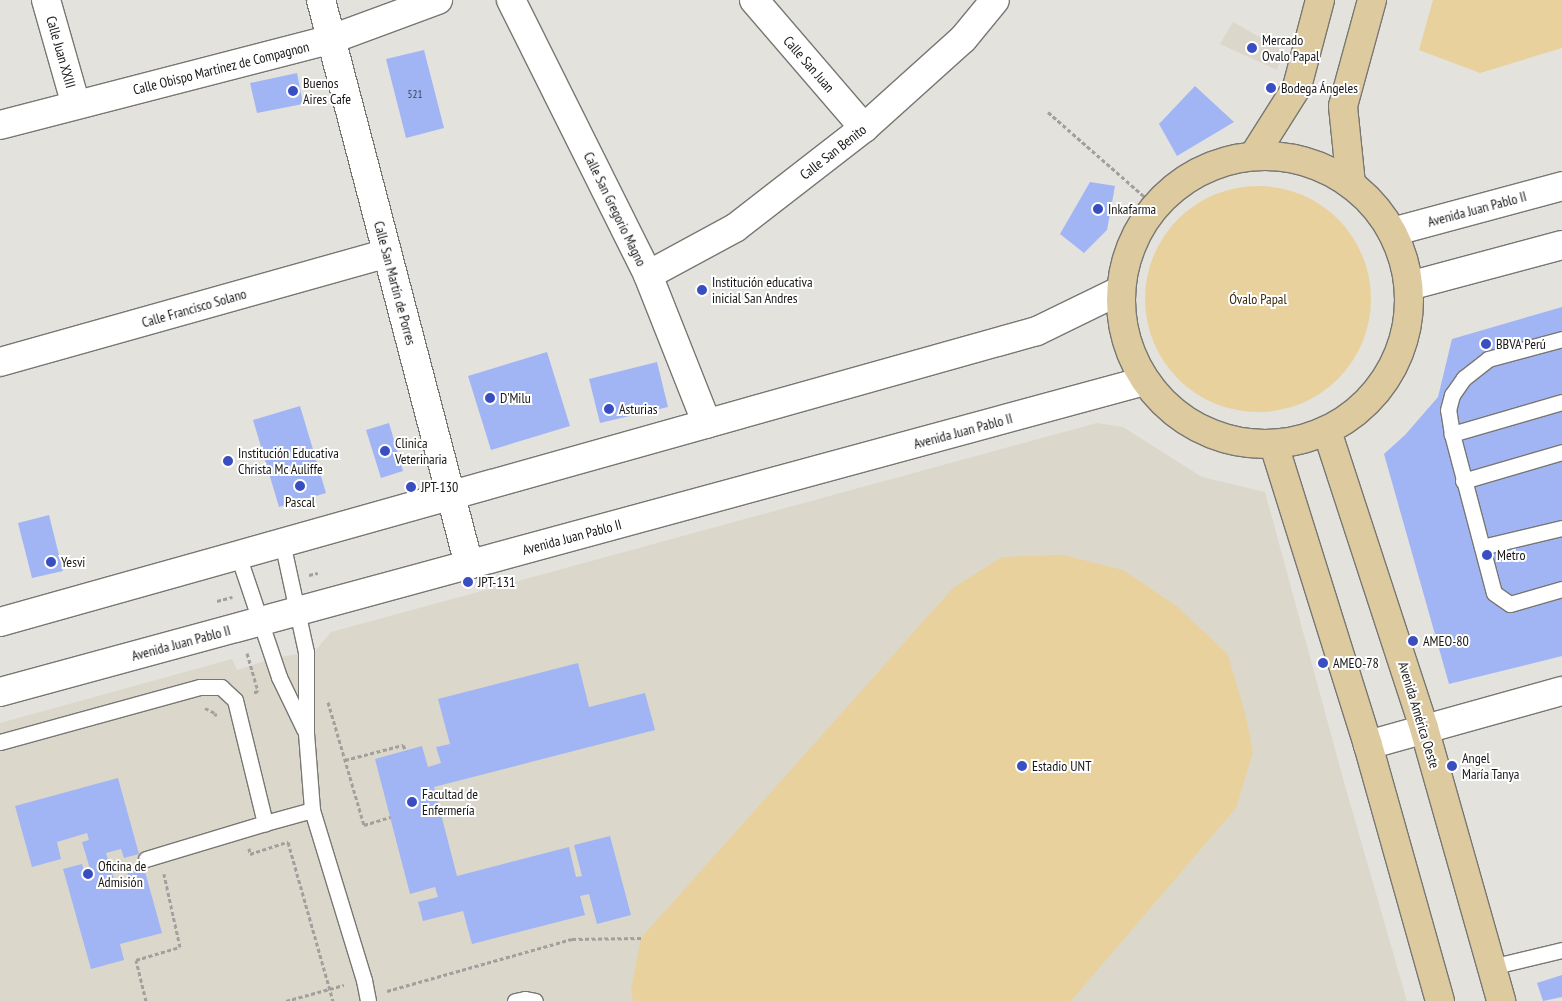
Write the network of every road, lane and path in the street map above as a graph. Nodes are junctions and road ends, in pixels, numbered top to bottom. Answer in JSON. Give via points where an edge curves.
{"nodes":[{"id":1,"x":46,"y":0,"type":"edge"},
{"id":2,"x":322,"y":0,"type":"edge"},
{"id":3,"x":438,"y":0,"type":"edge"},
{"id":4,"x":511,"y":0,"type":"edge"},
{"id":5,"x":754,"y":0,"type":"edge"},
{"id":6,"x":995,"y":0,"type":"edge"},
{"id":7,"x":1320,"y":0,"type":"edge"},
{"id":8,"x":1372,"y":0,"type":"edge"},
{"id":9,"x":332,"y":39,"type":"junction"},
{"id":10,"x":76,"y":105,"type":"junction"},
{"id":11,"x":1048,"y":112,"type":"dead end"},
{"id":12,"x":0,"y":125,"type":"edge"},
{"id":13,"x":864,"y":128,"type":"junction"},
{"id":14,"x":1254,"y":155,"type":"junction"},
{"id":15,"x":1351,"y":184,"type":"junction"},
{"id":16,"x":1562,"y":186,"type":"edge"},
{"id":17,"x":1155,"y":206,"type":"junction"},
{"id":18,"x":1392,"y":232,"type":"junction"},
{"id":19,"x":1562,"y":245,"type":"edge"},
{"id":20,"x":387,"y":253,"type":"junction"},
{"id":21,"x":648,"y":275,"type":"junction"},
{"id":22,"x":1409,"y":286,"type":"junction"},
{"id":23,"x":1119,"y":291,"type":"junction"},
{"id":24,"x":1562,"y":338,"type":"edge"},
{"id":25,"x":0,"y":362,"type":"edge"},
{"id":26,"x":1144,"y":381,"type":"junction"},
{"id":27,"x":1562,"y":402,"type":"edge"},
{"id":28,"x":707,"y":424,"type":"junction"},
{"id":29,"x":1327,"y":431,"type":"junction"},
{"id":30,"x":1452,"y":434,"type":"junction"},
{"id":31,"x":1274,"y":445,"type":"junction"},
{"id":32,"x":1562,"y":452,"type":"edge"},
{"id":33,"x":1464,"y":481,"type":"junction"},
{"id":34,"x":450,"y":496,"type":"junction"},
{"id":35,"x":1562,"y":528,"type":"edge"},
{"id":36,"x":282,"y":542,"type":"junction"},
{"id":37,"x":1482,"y":547,"type":"junction"},
{"id":38,"x":238,"y":555,"type":"junction"},
{"id":39,"x":469,"y":565,"type":"junction"},
{"id":40,"x":1562,"y":589,"type":"edge"},
{"id":41,"x":298,"y":611,"type":"junction"},
{"id":42,"x":0,"y":622,"type":"edge"},
{"id":43,"x":264,"y":634,"type":"junction"},
{"id":44,"x":1562,"y":691,"type":"edge"},
{"id":45,"x":0,"y":692,"type":"edge"},
{"id":46,"x":326,"y":696,"type":"dead end"},
{"id":47,"x":235,"y":700,"type":"junction"},
{"id":48,"x":200,"y":706,"type":"dead end"},
{"id":49,"x":217,"y":722,"type":"dead end"},
{"id":50,"x":1424,"y":728,"type":"junction"},
{"id":51,"x":306,"y":733,"type":"junction"},
{"id":52,"x":0,"y":742,"type":"edge"},
{"id":53,"x":1368,"y":745,"type":"junction"},
{"id":54,"x":406,"y":750,"type":"dead end"},
{"id":55,"x":345,"y":760,"type":"junction"},
{"id":56,"x":312,"y":810,"type":"junction"},
{"id":57,"x":390,"y":818,"type":"dead end"},
{"id":58,"x":265,"y":823,"type":"junction"},
{"id":59,"x":245,"y":829,"type":"junction"},
{"id":60,"x":152,"y":857,"type":"joint"},
{"id":61,"x":641,"y":938,"type":"dead end"},
{"id":62,"x":1562,"y":950,"type":"edge"},
{"id":63,"x":1492,"y":967,"type":"junction"},
{"id":64,"x":364,"y":980,"type":"junction"},
{"id":65,"x":330,"y":989,"type":"junction"},
{"id":66,"x":368,"y":999,"type":"edge"},
{"id":67,"x":146,"y":1001,"type":"edge"},
{"id":68,"x":286,"y":1001,"type":"edge"},
{"id":69,"x":333,"y":1001,"type":"edge"},
{"id":70,"x":515,"y":1001,"type":"edge"},
{"id":71,"x":535,"y":1001,"type":"edge"},
{"id":72,"x":1440,"y":1001,"type":"edge"},
{"id":73,"x":1501,"y":1001,"type":"edge"}],
"edges":[{"from":1,"to":10,"type":"street","name":"Calle Juan XXIII"},
{"from":2,"to":9,"type":"street","name":"Calle San Martín de Porres"},
{"from":3,"to":9,"type":"street","name":"Calle Obispo Martinez de Compagnon"},
{"from":4,"to":21,"type":"street","name":"Calle San Gregorio Magno"},
{"from":5,"to":13,"type":"street","name":"Calle San Juan"},
{"from":6,"to":13,"type":"street","name":"Calle San Benito","via":[[963,39]]},
{"from":7,"to":14,"type":"main road","via":[[1297,87]]},
{"from":8,"to":15,"type":"main road","via":[[1343,106]]},
{"from":9,"to":10,"type":"street","name":"Calle Obispo Martinez de Compagnon"},
{"from":9,"to":20,"type":"street","name":"Calle San Martín de Porres"},
{"from":10,"to":12,"type":"street","name":"Calle Obispo Martinez de Compagnon"},
{"from":11,"to":17,"type":"path"},
{"from":13,"to":21,"type":"street","name":"Calle San Benito","via":[[735,228]]},
{"from":14,"to":15,"type":"main road","via":[[1288,157],[1321,166]]},
{"from":14,"to":17,"type":"main road","via":[[1213,164],[1177,184]]},
{"from":15,"to":18,"type":"main road","via":[[1374,205]]},
{"from":16,"to":18,"type":"street","name":"Avenida Juan Pablo II"},
{"from":17,"to":23,"type":"main road","via":[[1128,250]]},
{"from":18,"to":22,"type":"main road","via":[[1404,258]]},
{"from":19,"to":22,"type":"street"},
{"from":20,"to":25,"type":"street","name":"Calle Francisco Solano"},
{"from":20,"to":34,"type":"street","name":"Calle San Martín de Porres"},
{"from":21,"to":28,"type":"street","name":"Calle San Gregorio Magno"},
{"from":22,"to":29,"type":"main road","via":[[1407,331],[1391,372],[1364,407]]},
{"from":23,"to":26,"type":"main road","via":[[1125,338]]},
{"from":23,"to":28,"type":"street","via":[[1037,331]]},
{"from":24,"to":30,"type":"lane","via":[[1488,359],[1464,378],[1452,395],[1448,410]]},
{"from":26,"to":31,"type":"main road","via":[[1187,421],[1225,439]]},
{"from":26,"to":39,"type":"street","name":"Avenida Juan Pablo II"},
{"from":27,"to":30,"type":"lane"},
{"from":28,"to":34,"type":"street"},
{"from":29,"to":31,"type":"main road"},
{"from":29,"to":50,"type":"main road","name":"Avenida América Oeste"},
{"from":30,"to":33,"type":"lane"},
{"from":31,"to":53,"type":"main road"},
{"from":32,"to":33,"type":"lane"},
{"from":33,"to":37,"type":"lane"},
{"from":34,"to":36,"type":"street"},
{"from":34,"to":39,"type":"street","name":"Calle San Martín de Porres"},
{"from":35,"to":37,"type":"lane"},
{"from":36,"to":38,"type":"street"},
{"from":36,"to":41,"type":"lane"},
{"from":37,"to":40,"type":"lane","via":[[1494,593],[1510,604]]},
{"from":38,"to":42,"type":"street"},
{"from":38,"to":43,"type":"lane"},
{"from":39,"to":41,"type":"street","name":"Avenida Juan Pablo II"},
{"from":41,"to":43,"type":"street","name":"Avenida Juan Pablo II"},
{"from":41,"to":51,"type":"lane","via":[[306,652]]},
{"from":43,"to":45,"type":"street","name":"Avenida Juan Pablo II"},
{"from":43,"to":47,"type":"path","via":[[246,654],[258,691]]},
{"from":43,"to":51,"type":"lane","via":[[279,677]]},
{"from":44,"to":50,"type":"street"},
{"from":46,"to":55,"type":"path"},
{"from":47,"to":52,"type":"lane","via":[[221,687],[200,687]]},
{"from":47,"to":58,"type":"lane"},
{"from":48,"to":49,"type":"path","via":[[215,713]]},
{"from":50,"to":53,"type":"street"},
{"from":50,"to":63,"type":"main road","name":"Avenida América Oeste"},
{"from":51,"to":56,"type":"lane"},
{"from":53,"to":72,"type":"main road"},
{"from":54,"to":55,"type":"path","via":[[404,745]]},
{"from":55,"to":57,"type":"path","via":[[364,826]]},
{"from":56,"to":58,"type":"lane"},
{"from":56,"to":64,"type":"lane"},
{"from":58,"to":59,"type":"lane"},
{"from":59,"to":60,"type":"lane"},
{"from":59,"to":65,"type":"path","via":[[250,854],[288,842]]},
{"from":60,"to":67,"type":"path","via":[[180,947],[136,960]]},
{"from":61,"to":66,"type":"path","via":[[572,939]]},
{"from":62,"to":63,"type":"lane"},
{"from":63,"to":73,"type":"main road","name":"Avenida América Oeste"},
{"from":64,"to":65,"type":"path"},
{"from":64,"to":66,"type":"lane"},
{"from":65,"to":68,"type":"path"},
{"from":65,"to":69,"type":"path"},
{"from":70,"to":71,"type":"lane","via":[[525,998]]}]}
